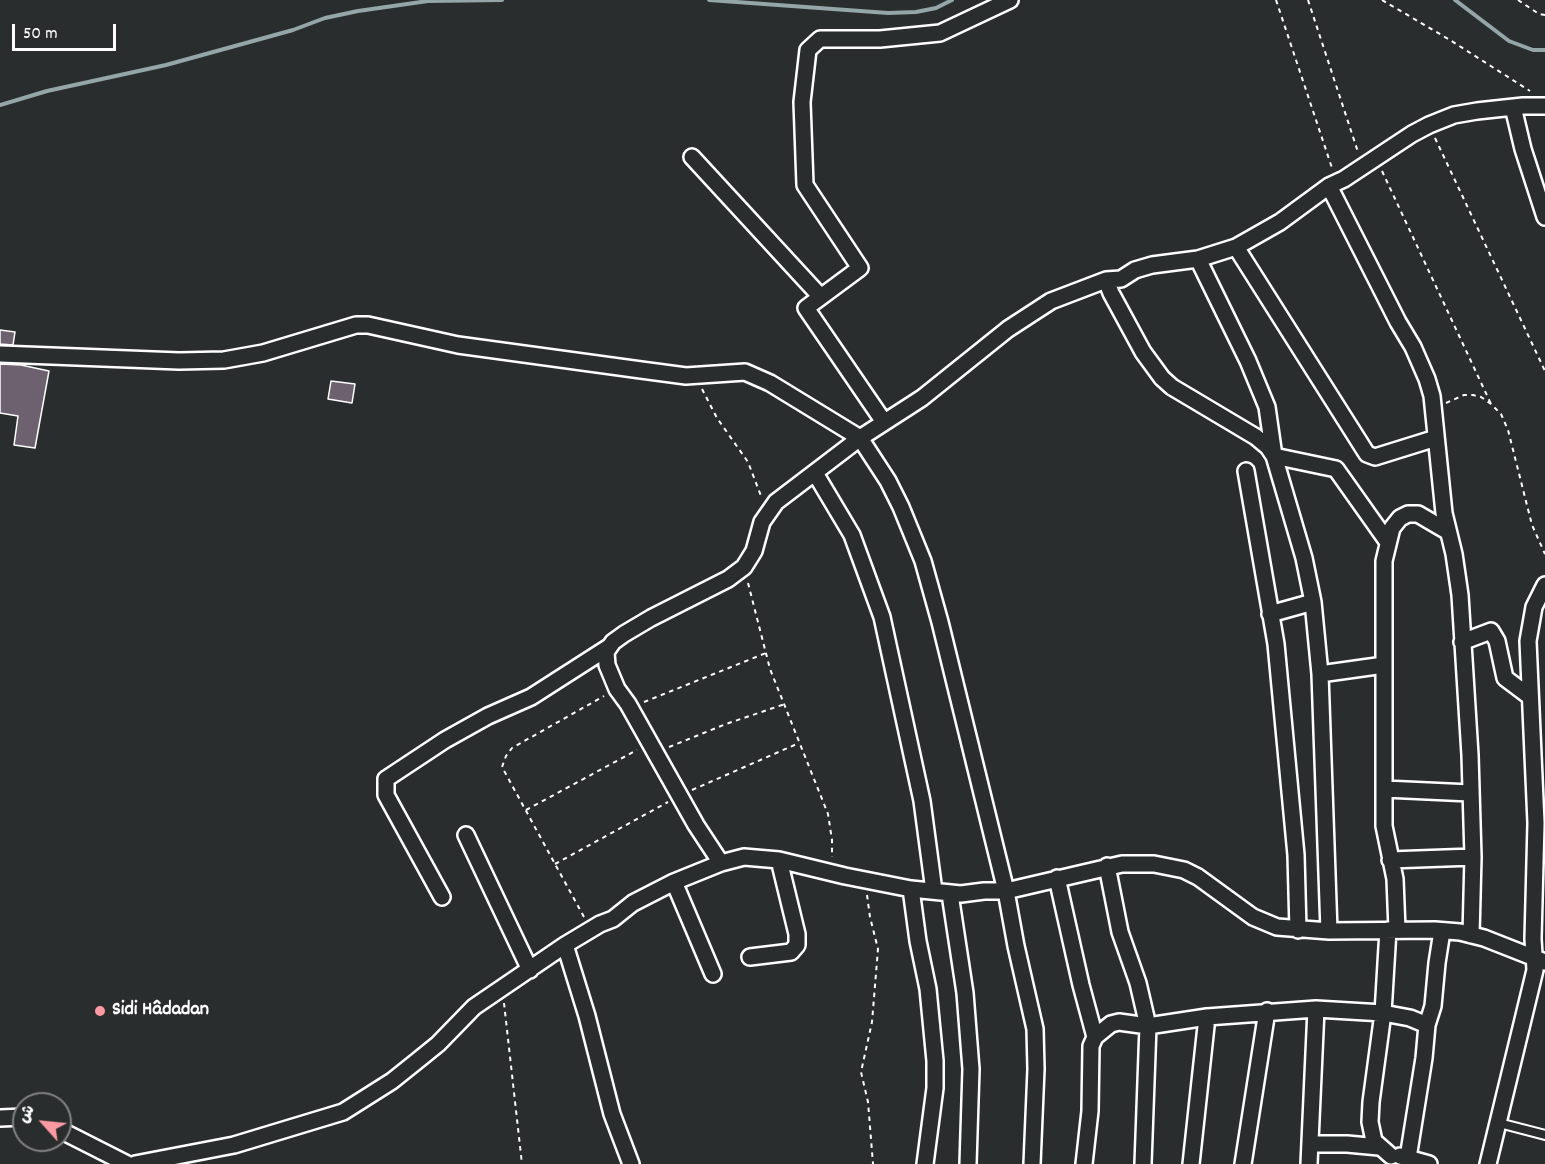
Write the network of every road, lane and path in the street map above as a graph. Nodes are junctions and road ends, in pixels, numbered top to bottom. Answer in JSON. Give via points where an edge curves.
{"nodes":[{"id":1,"x":1010,"y":0,"type":"edge"},
{"id":2,"x":1276,"y":0,"type":"edge"},
{"id":3,"x":1308,"y":0,"type":"edge"},
{"id":4,"x":1382,"y":0,"type":"edge"},
{"id":5,"x":1518,"y":0,"type":"edge"},
{"id":6,"x":1545,"y":15,"type":"edge"},
{"id":7,"x":1540,"y":100,"type":"edge"},
{"id":8,"x":1513,"y":107,"type":"junction"},
{"id":9,"x":1429,"y":125,"type":"junction"},
{"id":10,"x":692,"y":157,"type":"dead end"},
{"id":11,"x":1376,"y":158,"type":"junction"},
{"id":12,"x":1362,"y":166,"type":"junction"},
{"id":13,"x":1333,"y":184,"type":"junction"},
{"id":14,"x":1545,"y":217,"type":"edge"},
{"id":15,"x":1236,"y":247,"type":"junction"},
{"id":16,"x":1198,"y":259,"type":"junction"},
{"id":17,"x":1106,"y":280,"type":"junction"},
{"id":18,"x":821,"y":297,"type":"junction"},
{"id":19,"x":0,"y":354,"type":"edge"},
{"id":20,"x":1545,"y":371,"type":"edge"},
{"id":21,"x":704,"y":375,"type":"junction"},
{"id":22,"x":1491,"y":404,"type":"junction"},
{"id":23,"x":1433,"y":410,"type":"junction"},
{"id":24,"x":884,"y":422,"type":"junction"},
{"id":25,"x":860,"y":438,"type":"junction"},
{"id":26,"x":1436,"y":438,"type":"junction"},
{"id":27,"x":1274,"y":456,"type":"junction"},
{"id":28,"x":1246,"y":471,"type":"dead end"},
{"id":29,"x":815,"y":473,"type":"junction"},
{"id":30,"x":768,"y":513,"type":"junction"},
{"id":31,"x":1447,"y":531,"type":"junction"},
{"id":32,"x":1387,"y":541,"type":"junction"},
{"id":33,"x":1545,"y":554,"type":"edge"},
{"id":34,"x":744,"y":566,"type":"junction"},
{"id":35,"x":1545,"y":585,"type":"edge"},
{"id":36,"x":1313,"y":602,"type":"junction"},
{"id":37,"x":1270,"y":614,"type":"junction"},
{"id":38,"x":1462,"y":642,"type":"junction"},
{"id":39,"x":609,"y":647,"type":"junction"},
{"id":40,"x":766,"y":653,"type":"junction"},
{"id":41,"x":1384,"y":665,"type":"junction"},
{"id":42,"x":1320,"y":674,"type":"junction"},
{"id":43,"x":616,"y":689,"type":"junction"},
{"id":44,"x":1529,"y":696,"type":"junction"},
{"id":45,"x":785,"y":704,"type":"junction"},
{"id":46,"x":630,"y":707,"type":"junction"},
{"id":47,"x":799,"y":742,"type":"junction"},
{"id":48,"x":653,"y":747,"type":"junction"},
{"id":49,"x":1385,"y":789,"type":"junction"},
{"id":50,"x":1470,"y":793,"type":"junction"},
{"id":51,"x":680,"y":795,"type":"junction"},
{"id":52,"x":526,"y":810,"type":"junction"},
{"id":53,"x":466,"y":835,"type":"dead end"},
{"id":54,"x":1473,"y":857,"type":"junction"},
{"id":55,"x":779,"y":860,"type":"junction"},
{"id":56,"x":1390,"y":860,"type":"junction"},
{"id":57,"x":721,"y":863,"type":"junction"},
{"id":58,"x":554,"y":864,"type":"junction"},
{"id":59,"x":1107,"y":866,"type":"junction"},
{"id":60,"x":830,"y":872,"type":"junction"},
{"id":61,"x":1057,"y":878,"type":"junction"},
{"id":62,"x":866,"y":880,"type":"junction"},
{"id":63,"x":674,"y":882,"type":"junction"},
{"id":64,"x":911,"y":889,"type":"junction"},
{"id":65,"x":934,"y":891,"type":"junction"},
{"id":66,"x":1006,"y":891,"type":"junction"},
{"id":67,"x":950,"y":894,"type":"junction"},
{"id":68,"x":442,"y":897,"type":"dead end"},
{"id":69,"x":591,"y":929,"type":"junction"},
{"id":70,"x":1298,"y":930,"type":"junction"},
{"id":71,"x":1393,"y":930,"type":"junction"},
{"id":72,"x":1329,"y":931,"type":"junction"},
{"id":73,"x":1442,"y":931,"type":"junction"},
{"id":74,"x":1471,"y":935,"type":"junction"},
{"id":75,"x":565,"y":945,"type":"junction"},
{"id":76,"x":750,"y":957,"type":"dead end"},
{"id":77,"x":1540,"y":959,"type":"edge"},
{"id":78,"x":531,"y":970,"type":"junction"},
{"id":79,"x":713,"y":974,"type":"dead end"},
{"id":80,"x":503,"y":988,"type":"junction"},
{"id":81,"x":1316,"y":1009,"type":"junction"},
{"id":82,"x":1267,"y":1011,"type":"junction"},
{"id":83,"x":1383,"y":1013,"type":"junction"},
{"id":84,"x":1207,"y":1017,"type":"junction"},
{"id":85,"x":1427,"y":1025,"type":"junction"},
{"id":86,"x":1148,"y":1026,"type":"junction"},
{"id":87,"x":1095,"y":1037,"type":"junction"},
{"id":88,"x":1500,"y":1123,"type":"junction"},
{"id":89,"x":1545,"y":1135,"type":"edge"},
{"id":90,"x":72,"y":1136,"type":"edge"},
{"id":91,"x":1311,"y":1144,"type":"junction"},
{"id":92,"x":1386,"y":1156,"type":"edge"},
{"id":93,"x":1408,"y":1158,"type":"junction"},
{"id":94,"x":127,"y":1164,"type":"edge"},
{"id":95,"x":135,"y":1164,"type":"edge"},
{"id":96,"x":522,"y":1164,"type":"edge"},
{"id":97,"x":631,"y":1164,"type":"edge"},
{"id":98,"x":873,"y":1164,"type":"edge"},
{"id":99,"x":925,"y":1164,"type":"edge"},
{"id":100,"x":968,"y":1164,"type":"edge"},
{"id":101,"x":1032,"y":1164,"type":"edge"},
{"id":102,"x":1084,"y":1164,"type":"edge"},
{"id":103,"x":1143,"y":1164,"type":"edge"},
{"id":104,"x":1191,"y":1164,"type":"edge"},
{"id":105,"x":1243,"y":1164,"type":"edge"},
{"id":106,"x":1309,"y":1164,"type":"edge"},
{"id":107,"x":1428,"y":1164,"type":"edge"},
{"id":108,"x":1488,"y":1164,"type":"edge"}],
"edges":[{"from":1,"to":18,"type":"street","via":[[940,33],[880,39],[819,39],[808,50],[802,102],[805,185],[861,268]]},
{"from":2,"to":13,"type":"path"},
{"from":3,"to":12,"type":"path"},
{"from":4,"to":7,"type":"path"},
{"from":5,"to":6,"type":"path"},
{"from":7,"to":8,"type":"street"},
{"from":8,"to":9,"type":"street","via":[[1454,116]]},
{"from":8,"to":14,"type":"street"},
{"from":9,"to":11,"type":"street"},
{"from":9,"to":20,"type":"path"},
{"from":10,"to":18,"type":"street"},
{"from":11,"to":12,"type":"street"},
{"from":11,"to":22,"type":"path"},
{"from":12,"to":13,"type":"street"},
{"from":13,"to":15,"type":"street","via":[[1280,222]]},
{"from":13,"to":23,"type":"street","via":[[1413,347],[1427,379]]},
{"from":15,"to":16,"type":"street"},
{"from":15,"to":26,"type":"street","via":[[1366,454],[1375,458]]},
{"from":16,"to":17,"type":"street","via":[[1152,266],[1120,279]]},
{"from":16,"to":27,"type":"street","via":[[1267,406]]},
{"from":17,"to":24,"type":"street","via":[[1051,301],[1030,314],[922,398]]},
{"from":17,"to":27,"type":"street","via":[[1143,352],[1162,378],[1256,437]]},
{"from":18,"to":24,"type":"street","via":[[806,308]]},
{"from":19,"to":21,"type":"street","via":[[224,360],[368,325],[458,345],[686,376]]},
{"from":21,"to":25,"type":"street","via":[[739,371],[753,374]]},
{"from":21,"to":30,"type":"path","via":[[703,393],[748,462]]},
{"from":22,"to":23,"type":"path","via":[[1464,396]]},
{"from":22,"to":33,"type":"path","via":[[1508,430],[1532,525]]},
{"from":23,"to":26,"type":"street"},
{"from":24,"to":25,"type":"street"},
{"from":25,"to":29,"type":"street"},
{"from":25,"to":66,"type":"street","via":[[888,481],[923,561]]},
{"from":26,"to":31,"type":"street"},
{"from":27,"to":32,"type":"street","via":[[1336,469]]},
{"from":27,"to":36,"type":"street"},
{"from":28,"to":37,"type":"street"},
{"from":29,"to":30,"type":"street","via":[[784,495]]},
{"from":29,"to":65,"type":"street","via":[[852,535],[882,617],[922,801]]},
{"from":30,"to":34,"type":"street"},
{"from":31,"to":32,"type":"street","via":[[1418,514],[1408,514],[1395,523]]},
{"from":31,"to":38,"type":"street","via":[[1458,583]]},
{"from":32,"to":41,"type":"street"},
{"from":34,"to":39,"type":"street","via":[[728,579],[624,634]]},
{"from":34,"to":40,"type":"path"},
{"from":35,"to":44,"type":"street","via":[[1534,607],[1528,641]]},
{"from":36,"to":37,"type":"street"},
{"from":36,"to":42,"type":"street"},
{"from":37,"to":70,"type":"street","via":[[1296,855]]},
{"from":38,"to":44,"type":"street","via":[[1491,631],[1505,678]]},
{"from":38,"to":50,"type":"street"},
{"from":39,"to":43,"type":"street","via":[[606,665]]},
{"from":39,"to":68,"type":"street","via":[[531,697],[445,740],[386,779],[386,795]]},
{"from":40,"to":45,"type":"path"},
{"from":40,"to":46,"type":"path"},
{"from":41,"to":42,"type":"street"},
{"from":41,"to":49,"type":"street"},
{"from":42,"to":72,"type":"street"},
{"from":43,"to":46,"type":"street"},
{"from":43,"to":52,"type":"path","via":[[513,748],[506,756],[502,767]]},
{"from":44,"to":77,"type":"street"},
{"from":45,"to":47,"type":"path"},
{"from":45,"to":48,"type":"path"},
{"from":46,"to":48,"type":"street"},
{"from":47,"to":51,"type":"path"},
{"from":47,"to":60,"type":"path","via":[[828,814],[832,840]]},
{"from":48,"to":51,"type":"street"},
{"from":48,"to":52,"type":"path"},
{"from":49,"to":50,"type":"street"},
{"from":49,"to":56,"type":"street","via":[[1384,826]]},
{"from":50,"to":54,"type":"street"},
{"from":51,"to":57,"type":"street"},
{"from":51,"to":58,"type":"path"},
{"from":52,"to":58,"type":"path"},
{"from":53,"to":78,"type":"street"},
{"from":54,"to":56,"type":"street"},
{"from":54,"to":74,"type":"street"},
{"from":55,"to":57,"type":"street","via":[[744,856]]},
{"from":55,"to":60,"type":"street"},
{"from":55,"to":76,"type":"street","via":[[797,945],[791,952]]},
{"from":56,"to":71,"type":"street","via":[[1395,879]]},
{"from":57,"to":63,"type":"street"},
{"from":58,"to":69,"type":"path"},
{"from":59,"to":61,"type":"street"},
{"from":59,"to":70,"type":"street","via":[[1138,863],[1184,870],[1253,917]]},
{"from":59,"to":86,"type":"street","via":[[1120,932]]},
{"from":60,"to":62,"type":"street"},
{"from":61,"to":66,"type":"street"},
{"from":61,"to":87,"type":"street"},
{"from":62,"to":64,"type":"street"},
{"from":62,"to":98,"type":"path","via":[[878,949],[872,1022],[861,1072],[868,1102]]},
{"from":63,"to":69,"type":"street"},
{"from":63,"to":79,"type":"street"},
{"from":64,"to":65,"type":"street"},
{"from":64,"to":99,"type":"street","via":[[934,1061]]},
{"from":65,"to":67,"type":"street"},
{"from":66,"to":67,"type":"street"},
{"from":66,"to":101,"type":"street","via":[[1035,1029]]},
{"from":67,"to":100,"type":"street","via":[[965,993],[971,1069]]},
{"from":69,"to":75,"type":"street"},
{"from":70,"to":72,"type":"street"},
{"from":71,"to":72,"type":"street"},
{"from":71,"to":73,"type":"street"},
{"from":71,"to":83,"type":"street"},
{"from":73,"to":74,"type":"street"},
{"from":73,"to":85,"type":"street"},
{"from":74,"to":77,"type":"street"},
{"from":75,"to":78,"type":"street"},
{"from":75,"to":97,"type":"street","via":[[612,1114]]},
{"from":77,"to":88,"type":"street"},
{"from":78,"to":80,"type":"street"},
{"from":80,"to":95,"type":"street","via":[[474,1007],[438,1044],[392,1081],[343,1112],[234,1145]]},
{"from":80,"to":96,"type":"path"},
{"from":81,"to":82,"type":"street"},
{"from":81,"to":83,"type":"street"},
{"from":81,"to":91,"type":"street"},
{"from":82,"to":84,"type":"street"},
{"from":82,"to":105,"type":"street"},
{"from":83,"to":85,"type":"street"},
{"from":83,"to":92,"type":"street","via":[[1371,1102],[1372,1136]]},
{"from":84,"to":86,"type":"street"},
{"from":84,"to":104,"type":"street"},
{"from":85,"to":93,"type":"street"},
{"from":86,"to":87,"type":"street","via":[[1119,1022],[1110,1024]]},
{"from":86,"to":103,"type":"street"},
{"from":87,"to":102,"type":"street","via":[[1091,1046]]},
{"from":88,"to":89,"type":"lane"},
{"from":88,"to":108,"type":"street"},
{"from":90,"to":94,"type":"street"},
{"from":91,"to":92,"type":"street","via":[[1347,1144]]},
{"from":91,"to":106,"type":"street"},
{"from":92,"to":93,"type":"street"},
{"from":93,"to":107,"type":"street"}]}
